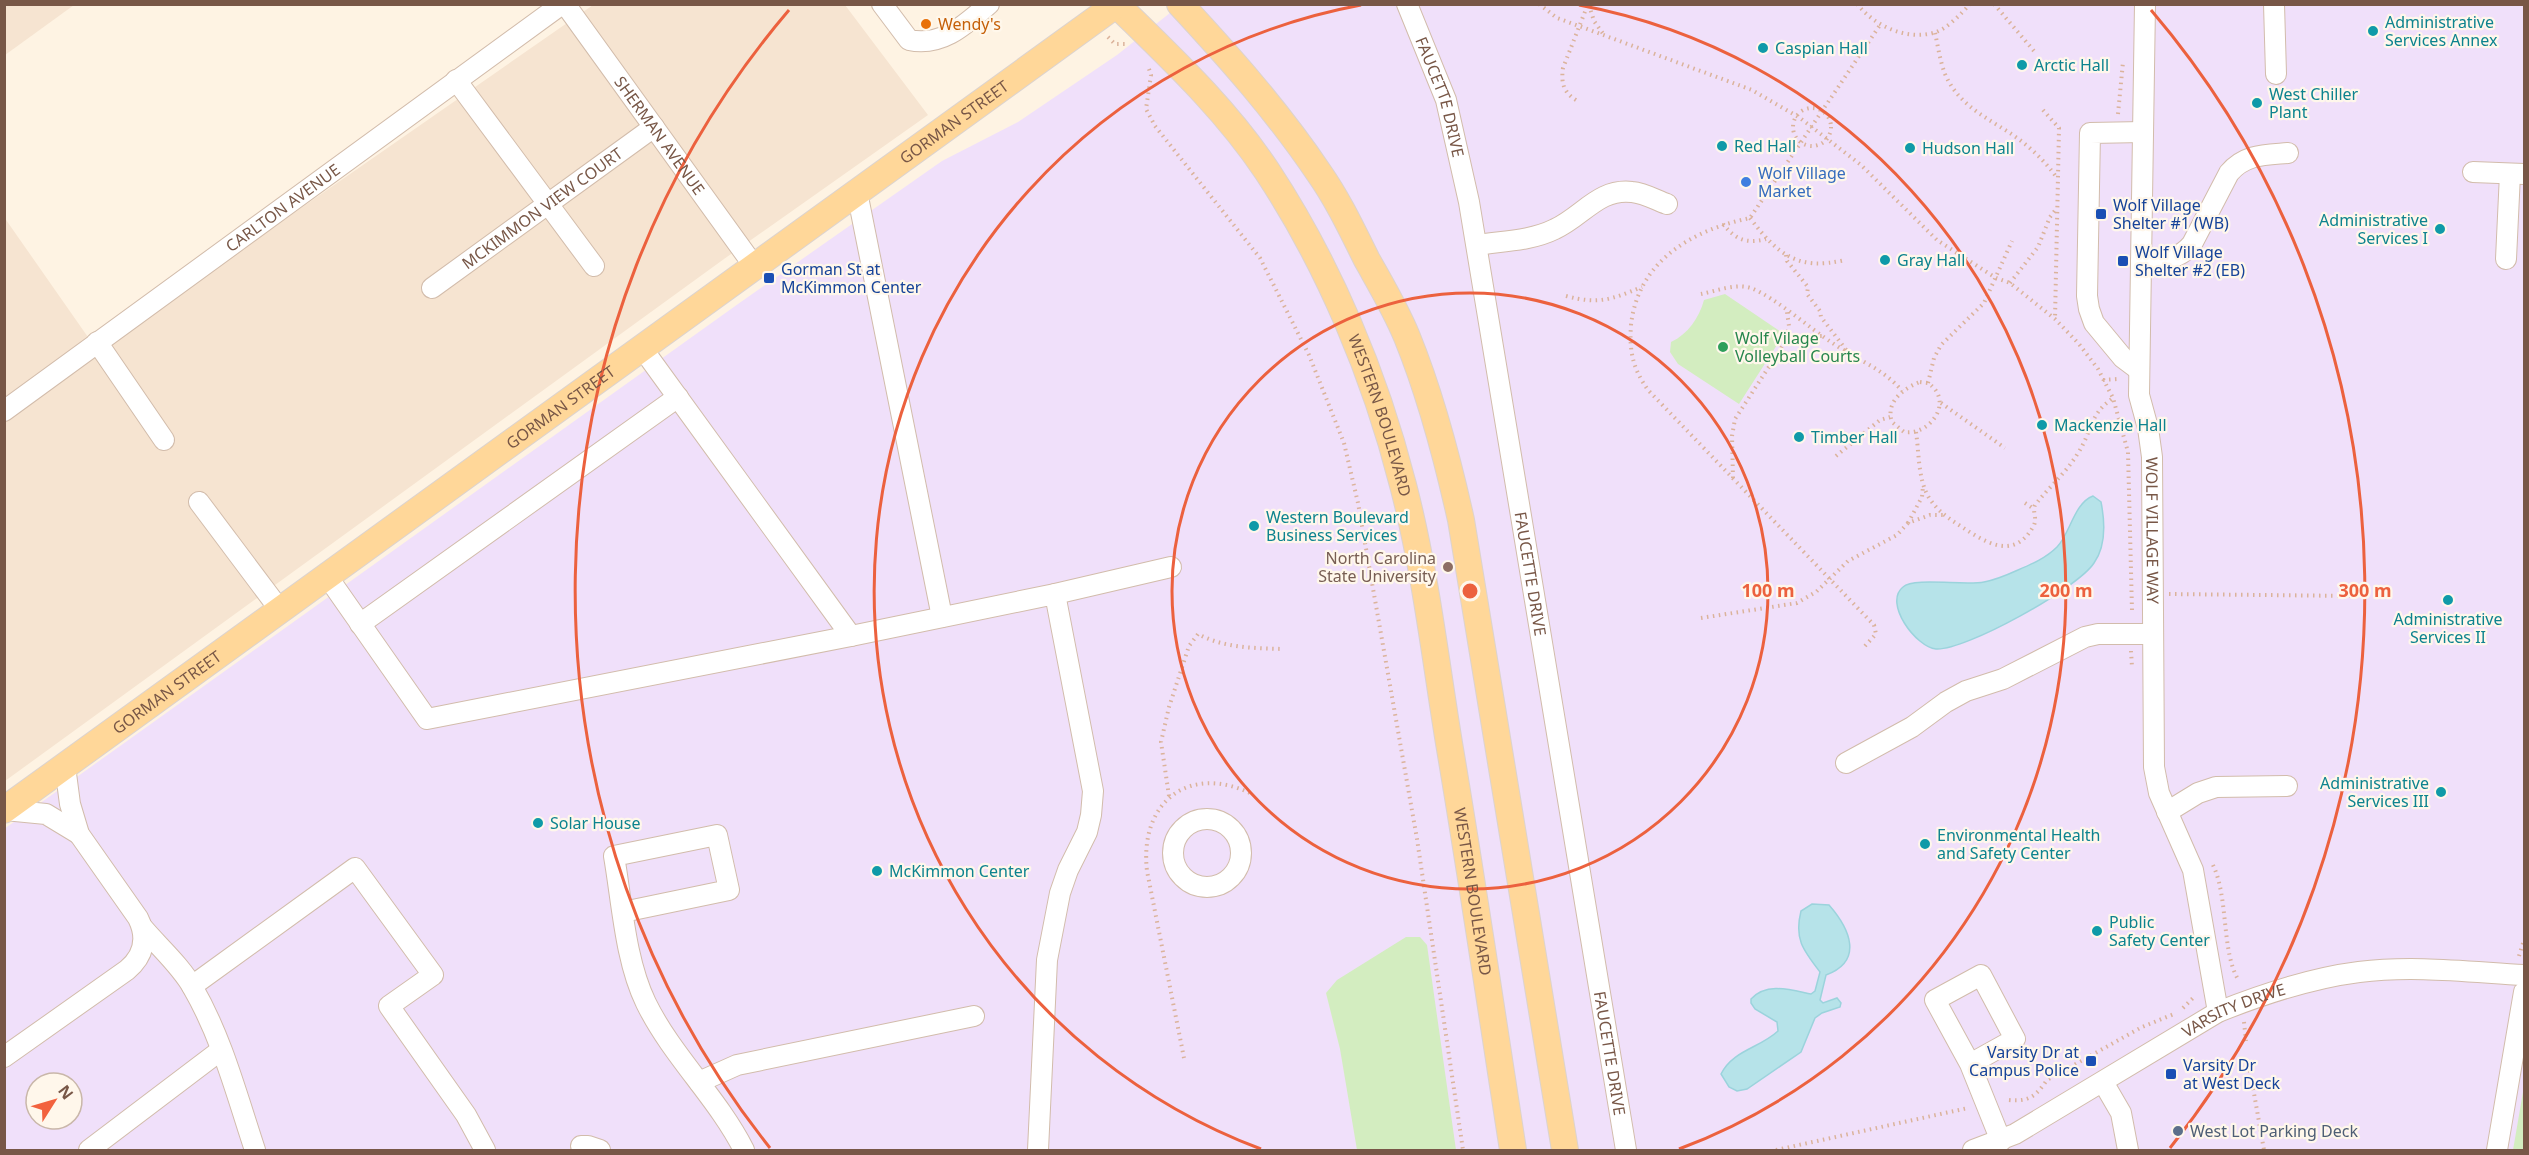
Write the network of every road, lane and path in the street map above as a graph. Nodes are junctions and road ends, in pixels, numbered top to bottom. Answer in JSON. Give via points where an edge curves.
{"nodes":[{"id":1,"x":564,"y":4,"type":"edge"},
{"id":2,"x":882,"y":4,"type":"edge"},
{"id":3,"x":989,"y":4,"type":"edge"},
{"id":4,"x":1180,"y":4,"type":"edge"},
{"id":5,"x":1407,"y":4,"type":"edge"},
{"id":6,"x":1539,"y":4,"type":"edge"},
{"id":7,"x":1589,"y":4,"type":"edge"},
{"id":8,"x":1857,"y":4,"type":"edge"},
{"id":9,"x":1971,"y":4,"type":"edge"},
{"id":10,"x":1994,"y":4,"type":"edge"},
{"id":11,"x":2145,"y":4,"type":"edge"},
{"id":12,"x":2274,"y":4,"type":"edge"},
{"id":13,"x":1116,"y":5,"type":"edge"},
{"id":14,"x":1579,"y":26,"type":"junction"},
{"id":15,"x":1880,"y":26,"type":"junction"},
{"id":16,"x":1935,"y":33,"type":"junction"},
{"id":17,"x":1605,"y":37,"type":"junction"},
{"id":18,"x":1115,"y":44,"type":"dead end"},
{"id":19,"x":1128,"y":44,"type":"dead end"},
{"id":20,"x":2034,"y":51,"type":"dead end"},
{"id":21,"x":2123,"y":52,"type":"dead end"},
{"id":22,"x":1147,"y":64,"type":"dead end"},
{"id":23,"x":2276,"y":74,"type":"dead end"},
{"id":24,"x":456,"y":80,"type":"junction"},
{"id":25,"x":1576,"y":100,"type":"dead end"},
{"id":26,"x":2043,"y":110,"type":"dead end"},
{"id":27,"x":1822,"y":111,"type":"junction"},
{"id":28,"x":1796,"y":116,"type":"junction"},
{"id":29,"x":1812,"y":126,"type":"junction"},
{"id":30,"x":654,"y":127,"type":"junction"},
{"id":31,"x":2143,"y":132,"type":"junction"},
{"id":32,"x":2117,"y":133,"type":"junction"},
{"id":33,"x":1828,"y":138,"type":"junction"},
{"id":34,"x":1801,"y":143,"type":"junction"},
{"id":35,"x":2288,"y":153,"type":"dead end"},
{"id":36,"x":2473,"y":172,"type":"dead end"},
{"id":37,"x":2517,"y":174,"type":"edge"},
{"id":38,"x":2057,"y":179,"type":"junction"},
{"id":39,"x":857,"y":192,"type":"junction"},
{"id":40,"x":548,"y":203,"type":"junction"},
{"id":41,"x":1667,"y":204,"type":"dead end"},
{"id":42,"x":2057,"y":208,"type":"junction"},
{"id":43,"x":1750,"y":218,"type":"junction"},
{"id":44,"x":1723,"y":224,"type":"junction"},
{"id":45,"x":1766,"y":239,"type":"junction"},
{"id":46,"x":2012,"y":242,"type":"dead end"},
{"id":47,"x":1477,"y":245,"type":"junction"},
{"id":48,"x":1786,"y":255,"type":"junction"},
{"id":49,"x":2506,"y":259,"type":"dead end"},
{"id":50,"x":1845,"y":260,"type":"dead end"},
{"id":51,"x":2141,"y":261,"type":"junction"},
{"id":52,"x":594,"y":266,"type":"dead end"},
{"id":53,"x":754,"y":266,"type":"junction"},
{"id":54,"x":1996,"y":278,"type":"junction"},
{"id":55,"x":2010,"y":283,"type":"junction"},
{"id":56,"x":1643,"y":287,"type":"junction"},
{"id":57,"x":432,"y":288,"type":"dead end"},
{"id":58,"x":1701,"y":294,"type":"dead end"},
{"id":59,"x":1566,"y":296,"type":"dead end"},
{"id":60,"x":1787,"y":312,"type":"junction"},
{"id":61,"x":2055,"y":320,"type":"junction"},
{"id":62,"x":1822,"y":336,"type":"junction"},
{"id":63,"x":97,"y":342,"type":"junction"},
{"id":64,"x":1785,"y":342,"type":"junction"},
{"id":65,"x":642,"y":348,"type":"junction"},
{"id":66,"x":1849,"y":354,"type":"junction"},
{"id":67,"x":2139,"y":370,"type":"junction"},
{"id":68,"x":2118,"y":379,"type":"dead end"},
{"id":69,"x":2103,"y":380,"type":"junction"},
{"id":70,"x":1928,"y":383,"type":"junction"},
{"id":71,"x":1902,"y":391,"type":"junction"},
{"id":72,"x":678,"y":397,"type":"junction"},
{"id":73,"x":2113,"y":398,"type":"junction"},
{"id":74,"x":1941,"y":403,"type":"junction"},
{"id":75,"x":4,"y":411,"type":"edge"},
{"id":76,"x":1890,"y":417,"type":"junction"},
{"id":77,"x":1916,"y":432,"type":"junction"},
{"id":78,"x":164,"y":440,"type":"dead end"},
{"id":79,"x":2005,"y":448,"type":"dead end"},
{"id":80,"x":1836,"y":456,"type":"dead end"},
{"id":81,"x":1733,"y":478,"type":"junction"},
{"id":82,"x":1923,"y":486,"type":"junction"},
{"id":83,"x":199,"y":502,"type":"dead end"},
{"id":84,"x":2025,"y":503,"type":"dead end"},
{"id":85,"x":2034,"y":508,"type":"junction"},
{"id":86,"x":1944,"y":515,"type":"junction"},
{"id":87,"x":1908,"y":523,"type":"junction"},
{"id":88,"x":1171,"y":567,"type":"dead end"},
{"id":89,"x":327,"y":576,"type":"junction"},
{"id":90,"x":1830,"y":578,"type":"junction"},
{"id":91,"x":2130,"y":593,"type":"junction"},
{"id":92,"x":1055,"y":594,"type":"junction"},
{"id":93,"x":2152,"y":594,"type":"junction"},
{"id":94,"x":2354,"y":596,"type":"dead end"},
{"id":95,"x":280,"y":610,"type":"junction"},
{"id":96,"x":2132,"y":611,"type":"dead end"},
{"id":97,"x":942,"y":617,"type":"junction"},
{"id":98,"x":1701,"y":618,"type":"dead end"},
{"id":99,"x":360,"y":624,"type":"junction"},
{"id":100,"x":2152,"y":634,"type":"junction"},
{"id":101,"x":850,"y":636,"type":"junction"},
{"id":102,"x":1865,"y":646,"type":"dead end"},
{"id":103,"x":1282,"y":649,"type":"dead end"},
{"id":104,"x":1846,"y":763,"type":"dead end"},
{"id":105,"x":65,"y":766,"type":"junction"},
{"id":106,"x":2287,"y":786,"type":"dead end"},
{"id":107,"x":1252,"y":794,"type":"dead end"},
{"id":108,"x":1169,"y":796,"type":"junction"},
{"id":109,"x":5,"y":810,"type":"edge"},
{"id":110,"x":2167,"y":812,"type":"junction"},
{"id":111,"x":80,"y":834,"type":"junction"},
{"id":112,"x":1199,"y":887,"type":"joint"},
{"id":113,"x":623,"y":912,"type":"junction"},
{"id":114,"x":143,"y":928,"type":"junction"},
{"id":115,"x":2524,"y":975,"type":"edge"},
{"id":116,"x":192,"y":986,"type":"junction"},
{"id":117,"x":2524,"y":992,"type":"edge"},
{"id":118,"x":2195,"y":996,"type":"dead end"},
{"id":119,"x":2218,"y":1012,"type":"junction"},
{"id":120,"x":974,"y":1016,"type":"dead end"},
{"id":121,"x":2244,"y":1021,"type":"dead end"},
{"id":122,"x":2246,"y":1041,"type":"dead end"},
{"id":123,"x":221,"y":1050,"type":"junction"},
{"id":124,"x":4,"y":1057,"type":"edge"},
{"id":125,"x":1184,"y":1058,"type":"dead end"},
{"id":126,"x":1970,"y":1064,"type":"junction"},
{"id":127,"x":2249,"y":1065,"type":"dead end"},
{"id":128,"x":699,"y":1082,"type":"junction"},
{"id":129,"x":2103,"y":1082,"type":"junction"},
{"id":130,"x":2009,"y":1100,"type":"dead end"},
{"id":131,"x":1972,"y":1107,"type":"dead end"},
{"id":132,"x":2001,"y":1141,"type":"junction"},
{"id":133,"x":89,"y":1150,"type":"edge"},
{"id":134,"x":255,"y":1150,"type":"edge"},
{"id":135,"x":484,"y":1150,"type":"edge"},
{"id":136,"x":743,"y":1150,"type":"edge"},
{"id":137,"x":1038,"y":1150,"type":"edge"},
{"id":138,"x":1463,"y":1150,"type":"edge"},
{"id":139,"x":1513,"y":1150,"type":"edge"},
{"id":140,"x":1565,"y":1150,"type":"edge"},
{"id":141,"x":1626,"y":1150,"type":"edge"},
{"id":142,"x":1776,"y":1150,"type":"edge"},
{"id":143,"x":1973,"y":1150,"type":"edge"},
{"id":144,"x":2128,"y":1150,"type":"edge"},
{"id":145,"x":2264,"y":1150,"type":"edge"},
{"id":146,"x":2497,"y":1150,"type":"edge"}],
"edges":[{"from":1,"to":24,"type":"street","name":"CARLTON AVENUE"},
{"from":1,"to":30,"type":"street","name":"SHERMAN AVENUE"},
{"from":2,"to":3,"type":"street","via":[[909,40],[924,44],[944,38]]},
{"from":4,"to":140,"type":"main road","via":[[1262,95],[1319,172],[1406,334],[1425,385],[1448,458],[1461,520]]},
{"from":5,"to":47,"type":"street","name":"FAUCETTE DRIVE","via":[[1446,99]]},
{"from":6,"to":14,"type":"path","via":[[1557,18]]},
{"from":7,"to":14,"type":"path"},
{"from":7,"to":17,"type":"path"},
{"from":8,"to":15,"type":"path"},
{"from":9,"to":16,"type":"path"},
{"from":10,"to":20,"type":"path"},
{"from":11,"to":31,"type":"street","name":"WOLF VILLAGE WAY"},
{"from":12,"to":23,"type":"street"},
{"from":13,"to":39,"type":"main road","name":"GORMAN STREET"},
{"from":13,"to":139,"type":"main road","name":"WESTERN BOULEVARD","via":[[1202,89],[1265,167],[1299,222],[1332,289],[1379,405],[1404,486],[1416,543]]},
{"from":14,"to":17,"type":"path"},
{"from":14,"to":25,"type":"path","via":[[1562,79],[1565,91]]},
{"from":15,"to":16,"type":"path","via":[[1899,32]]},
{"from":15,"to":27,"type":"path"},
{"from":16,"to":38,"type":"path","via":[[1946,75],[1962,99],[2024,143]]},
{"from":17,"to":28,"type":"path","via":[[1752,90]]},
{"from":18,"to":19,"type":"path"},
{"from":21,"to":32,"type":"path"},
{"from":22,"to":138,"type":"path","via":[[1151,75],[1146,110],[1260,258],[1309,355],[1344,443],[1418,839]]},
{"from":24,"to":40,"type":"street"},
{"from":24,"to":63,"type":"street","name":"CARLTON AVENUE"},
{"from":26,"to":38,"type":"path","via":[[2059,128]]},
{"from":27,"to":28,"type":"path","via":[[1805,109]]},
{"from":27,"to":29,"type":"path"},
{"from":27,"to":33,"type":"path","via":[[1831,123]]},
{"from":28,"to":29,"type":"path"},
{"from":28,"to":34,"type":"path","via":[[1794,133]]},
{"from":29,"to":33,"type":"path"},
{"from":29,"to":34,"type":"path"},
{"from":30,"to":40,"type":"street","name":"MCKIMMON VIEW COURT"},
{"from":30,"to":53,"type":"street","name":"SHERMAN AVENUE"},
{"from":31,"to":32,"type":"street"},
{"from":31,"to":51,"type":"street","name":"WOLF VILLAGE WAY"},
{"from":32,"to":67,"type":"street","via":[[2090,133],[2087,296],[2094,323],[2123,358]]},
{"from":33,"to":34,"type":"path","via":[[1812,147]]},
{"from":33,"to":54,"type":"path","via":[[1937,240]]},
{"from":34,"to":43,"type":"path"},
{"from":35,"to":51,"type":"street","via":[[2256,156],[2236,164],[2185,252],[2168,260]]},
{"from":36,"to":37,"type":"street"},
{"from":37,"to":49,"type":"street"},
{"from":38,"to":42,"type":"path"},
{"from":39,"to":53,"type":"main road","name":"GORMAN STREET"},
{"from":39,"to":97,"type":"street"},
{"from":40,"to":52,"type":"street"},
{"from":40,"to":57,"type":"street","name":"MCKIMMON VIEW COURT"},
{"from":41,"to":47,"type":"street","via":[[1634,192],[1613,191],[1552,231]]},
{"from":42,"to":55,"type":"path","via":[[2038,248]]},
{"from":42,"to":61,"type":"path"},
{"from":43,"to":44,"type":"path"},
{"from":43,"to":45,"type":"path"},
{"from":44,"to":45,"type":"path","via":[[1741,240]]},
{"from":44,"to":56,"type":"path","via":[[1680,245],[1663,259]]},
{"from":45,"to":48,"type":"path"},
{"from":46,"to":54,"type":"path"},
{"from":47,"to":141,"type":"street","name":"FAUCETTE DRIVE"},
{"from":48,"to":50,"type":"path","via":[[1807,263]]},
{"from":48,"to":66,"type":"path","via":[[1808,287],[1807,294],[1821,317]]},
{"from":51,"to":67,"type":"street","name":"WOLF VILLAGE WAY"},
{"from":53,"to":65,"type":"main road","name":"GORMAN STREET"},
{"from":54,"to":55,"type":"path"},
{"from":54,"to":70,"type":"path","via":[[1984,303],[1941,345]]},
{"from":55,"to":61,"type":"path"},
{"from":56,"to":59,"type":"path","via":[[1604,301],[1587,302]]},
{"from":56,"to":81,"type":"path","via":[[1633,310],[1629,346],[1635,373]]},
{"from":58,"to":60,"type":"path","via":[[1730,287],[1749,288]]},
{"from":60,"to":62,"type":"path"},
{"from":60,"to":64,"type":"path"},
{"from":61,"to":69,"type":"path","via":[[2079,344]]},
{"from":62,"to":64,"type":"path"},
{"from":62,"to":66,"type":"path"},
{"from":63,"to":75,"type":"street","name":"CARLTON AVENUE"},
{"from":63,"to":78,"type":"street"},
{"from":64,"to":81,"type":"path","via":[[1735,419]]},
{"from":65,"to":72,"type":"street"},
{"from":65,"to":89,"type":"main road","name":"GORMAN STREET"},
{"from":66,"to":71,"type":"path","via":[[1871,364]]},
{"from":67,"to":93,"type":"street","name":"WOLF VILLAGE WAY","via":[[2139,395],[2152,457]]},
{"from":68,"to":69,"type":"path"},
{"from":69,"to":73,"type":"path"},
{"from":70,"to":71,"type":"path","via":[[1920,382]]},
{"from":70,"to":74,"type":"path"},
{"from":71,"to":76,"type":"path"},
{"from":72,"to":99,"type":"street"},
{"from":72,"to":101,"type":"street"},
{"from":73,"to":85,"type":"path","via":[[2094,415],[2079,452]]},
{"from":73,"to":91,"type":"path","via":[[2128,452]]},
{"from":74,"to":77,"type":"path","via":[[1939,413]]},
{"from":74,"to":79,"type":"path"},
{"from":76,"to":77,"type":"path","via":[[1897,428]]},
{"from":76,"to":80,"type":"path","via":[[1880,420]]},
{"from":77,"to":82,"type":"path"},
{"from":81,"to":90,"type":"path"},
{"from":82,"to":86,"type":"path"},
{"from":82,"to":87,"type":"path","via":[[1922,497]]},
{"from":83,"to":95,"type":"street"},
{"from":84,"to":85,"type":"path"},
{"from":85,"to":86,"type":"path","via":[[2035,523],[2028,533],[2016,543],[2002,546],[1984,542]]},
{"from":86,"to":87,"type":"path","via":[[1930,515]]},
{"from":87,"to":90,"type":"path","via":[[1897,535],[1848,561]]},
{"from":88,"to":92,"type":"street"},
{"from":89,"to":95,"type":"main road","name":"GORMAN STREET"},
{"from":89,"to":99,"type":"street"},
{"from":90,"to":98,"type":"path","via":[[1797,603]]},
{"from":90,"to":102,"type":"path","via":[[1875,627],[1875,634]]},
{"from":91,"to":93,"type":"path"},
{"from":91,"to":96,"type":"path"},
{"from":92,"to":97,"type":"street"},
{"from":92,"to":137,"type":"street","via":[[1093,791],[1087,832],[1065,877],[1048,949]]},
{"from":93,"to":94,"type":"path"},
{"from":93,"to":100,"type":"street","name":"WOLF VILLAGE WAY"},
{"from":95,"to":105,"type":"main road","name":"GORMAN STREET"},
{"from":97,"to":101,"type":"street"},
{"from":99,"to":101,"type":"street","via":[[427,719]]},
{"from":100,"to":104,"type":"street","via":[[2085,637],[2004,679],[1966,691],[1912,727]]},
{"from":100,"to":110,"type":"street","name":"WOLF VILLAGE WAY","via":[[2154,767]]},
{"from":103,"to":108,"type":"path","via":[[1240,647],[1198,634],[1194,637],[1161,742]]},
{"from":105,"to":109,"type":"main road","name":"GORMAN STREET"},
{"from":105,"to":111,"type":"street","via":[[70,804]]},
{"from":106,"to":110,"type":"street","via":[[2217,787],[2198,793]]},
{"from":107,"to":108,"type":"path","via":[[1233,785],[1219,784],[1193,787]]},
{"from":108,"to":125,"type":"path","via":[[1155,817],[1145,854]]},
{"from":109,"to":111,"type":"street","via":[[46,814]]},
{"from":110,"to":119,"type":"street","name":"WOLF VILLAGE WAY","via":[[2193,870]]},
{"from":111,"to":114,"type":"street"},
{"from":112,"to":112,"type":"street","via":[[1181,892],[1172,854],[1179,832],[1198,820],[1209,819],[1230,828],[1237,837],[1241,858],[1238,869],[1222,885]]},
{"from":113,"to":113,"type":"street","via":[[614,856],[717,835],[729,890]]},
{"from":113,"to":128,"type":"street","via":[[633,968],[645,1001],[676,1054]]},
{"from":114,"to":116,"type":"street"},
{"from":114,"to":124,"type":"street","via":[[142,950],[132,966]]},
{"from":115,"to":119,"type":"street","name":"VARSITY DRIVE","via":[[2397,969],[2361,972],[2306,983]]},
{"from":116,"to":123,"type":"street"},
{"from":116,"to":135,"type":"street","via":[[355,868],[433,975],[389,1006],[466,1115]]},
{"from":117,"to":146,"type":"street"},
{"from":118,"to":130,"type":"path","via":[[2173,1014],[2047,1080],[2028,1100]]},
{"from":119,"to":129,"type":"street","name":"VARSITY DRIVE"},
{"from":120,"to":128,"type":"street","via":[[737,1065]]},
{"from":121,"to":122,"type":"path"},
{"from":123,"to":133,"type":"street"},
{"from":123,"to":134,"type":"street"},
{"from":126,"to":126,"type":"street","via":[[1935,1000],[1981,975],[2015,1039]]},
{"from":126,"to":132,"type":"street"},
{"from":127,"to":145,"type":"path"},
{"from":128,"to":136,"type":"street","via":[[730,1123]]},
{"from":129,"to":132,"type":"street","name":"VARSITY DRIVE"},
{"from":129,"to":144,"type":"street","via":[[2121,1113]]},
{"from":131,"to":142,"type":"path"},
{"from":132,"to":143,"type":"street","name":"VARSITY DRIVE"}]}
